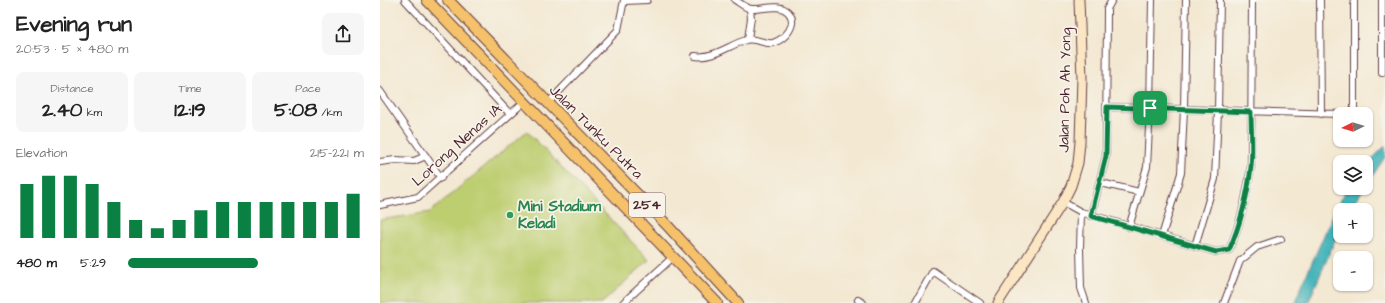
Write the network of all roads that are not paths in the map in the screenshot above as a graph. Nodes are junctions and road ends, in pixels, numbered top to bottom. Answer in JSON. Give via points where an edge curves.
{"nodes":[{"id":1,"x":405,"y":0,"type":"edge"},
{"id":2,"x":427,"y":0,"type":"edge"},
{"id":3,"x":448,"y":0,"type":"edge"},
{"id":4,"x":647,"y":0,"type":"edge"},
{"id":5,"x":735,"y":0,"type":"edge"},
{"id":6,"x":1080,"y":0,"type":"edge"},
{"id":7,"x":1112,"y":0,"type":"edge"},
{"id":8,"x":1152,"y":0,"type":"edge"},
{"id":9,"x":1186,"y":0,"type":"edge"},
{"id":10,"x":1220,"y":0,"type":"edge"},
{"id":11,"x":1252,"y":0,"type":"edge"},
{"id":12,"x":1320,"y":0,"type":"edge"},
{"id":13,"x":1354,"y":0,"type":"edge"},
{"id":14,"x":1382,"y":0,"type":"edge"},
{"id":15,"x":624,"y":1,"type":"edge"},
{"id":16,"x":750,"y":9,"type":"junction"},
{"id":17,"x":748,"y":39,"type":"junction"},
{"id":18,"x":695,"y":56,"type":"dead end"},
{"id":19,"x":1382,"y":73,"type":"dead end"},
{"id":20,"x":519,"y":75,"type":"junction"},
{"id":21,"x":380,"y":90,"type":"edge"},
{"id":22,"x":524,"y":102,"type":"junction"},
{"id":23,"x":551,"y":107,"type":"junction"},
{"id":24,"x":1107,"y":107,"type":"junction"},
{"id":25,"x":1354,"y":107,"type":"edge"},
{"id":26,"x":1150,"y":108,"type":"junction"},
{"id":27,"x":1184,"y":109,"type":"junction"},
{"id":28,"x":1218,"y":111,"type":"junction"},
{"id":29,"x":1251,"y":112,"type":"junction"},
{"id":30,"x":510,"y":114,"type":"junction"},
{"id":31,"x":1321,"y":114,"type":"junction"},
{"id":32,"x":1333,"y":114,"type":"edge"},
{"id":33,"x":426,"y":156,"type":"junction"},
{"id":34,"x":380,"y":162,"type":"edge"},
{"id":35,"x":441,"y":178,"type":"junction"},
{"id":36,"x":1100,"y":183,"type":"junction"},
{"id":37,"x":1139,"y":192,"type":"junction"},
{"id":38,"x":1063,"y":202,"type":"junction"},
{"id":39,"x":380,"y":205,"type":"edge"},
{"id":40,"x":1081,"y":212,"type":"junction"},
{"id":41,"x":1091,"y":216,"type":"junction"},
{"id":42,"x":1129,"y":227,"type":"junction"},
{"id":43,"x":1162,"y":236,"type":"junction"},
{"id":44,"x":1281,"y":239,"type":"dead end"},
{"id":45,"x":1195,"y":246,"type":"junction"},
{"id":46,"x":673,"y":257,"type":"junction"},
{"id":47,"x":973,"y":301,"type":"edge"},
{"id":48,"x":623,"y":303,"type":"edge"},
{"id":49,"x":717,"y":303,"type":"edge"},
{"id":50,"x":738,"y":303,"type":"edge"},
{"id":51,"x":915,"y":303,"type":"edge"},
{"id":52,"x":980,"y":303,"type":"edge"},
{"id":53,"x":998,"y":303,"type":"edge"},
{"id":54,"x":1086,"y":303,"type":"edge"},
{"id":55,"x":1224,"y":303,"type":"edge"}],
"edges":[{"from":1,"to":30,"type":"street"},
{"from":2,"to":22,"type":"main road","name":"Jalan Tunku Putra","number":"254"},
{"from":3,"to":20,"type":"main road","name":"Jalan Tunku Putra","number":"254"},
{"from":4,"to":15,"type":"street"},
{"from":5,"to":16,"type":"street"},
{"from":6,"to":38,"type":"main road","name":"Jalan Poh Ah Yong","via":[[1080,142],[1078,162]]},
{"from":7,"to":24,"type":"street","via":[[1107,9]]},
{"from":8,"to":26,"type":"street"},
{"from":9,"to":27,"type":"street"},
{"from":10,"to":28,"type":"street"},
{"from":11,"to":29,"type":"street"},
{"from":12,"to":31,"type":"street"},
{"from":13,"to":25,"type":"street"},
{"from":14,"to":19,"type":"street"},
{"from":15,"to":23,"type":"street","via":[[618,30]]},
{"from":16,"to":17,"type":"street"},
{"from":16,"to":17,"type":"street","via":[[782,8],[790,14],[793,23],[791,30],[772,43]]},
{"from":17,"to":18,"type":"street","via":[[712,55]]},
{"from":20,"to":22,"type":"main road","via":[[525,89]]},
{"from":20,"to":23,"type":"main road","name":"Jalan Tunku Putra","number":"254"},
{"from":21,"to":33,"type":"street"},
{"from":22,"to":23,"type":"main road","via":[[535,102]]},
{"from":22,"to":30,"type":"street","name":"Lorong Nenas 1A"},
{"from":22,"to":46,"type":"main road","name":"Jalan Tunku Putra","number":"254"},
{"from":23,"to":50,"type":"main road","name":"Jalan Tunku Putra","number":"254","via":[[666,224]]},
{"from":24,"to":26,"type":"street"},
{"from":24,"to":36,"type":"street","via":[[1106,156]]},
{"from":26,"to":27,"type":"street"},
{"from":26,"to":37,"type":"street","via":[[1147,167]]},
{"from":27,"to":28,"type":"street"},
{"from":27,"to":43,"type":"street","via":[[1181,173]]},
{"from":28,"to":29,"type":"street"},
{"from":28,"to":45,"type":"street","via":[[1215,179]]},
{"from":29,"to":31,"type":"street"},
{"from":29,"to":45,"type":"street","via":[[1251,166],[1235,237],[1229,250],[1216,252]]},
{"from":30,"to":35,"type":"street","name":"Lorong Nenas 1A"},
{"from":31,"to":32,"type":"street"},
{"from":33,"to":34,"type":"street","via":[[414,161]]},
{"from":33,"to":35,"type":"street"},
{"from":35,"to":39,"type":"street","name":"Lorong Nenas 1A","via":[[418,197]]},
{"from":36,"to":37,"type":"street"},
{"from":36,"to":41,"type":"street"},
{"from":37,"to":42,"type":"street"},
{"from":38,"to":40,"type":"street"},
{"from":38,"to":53,"type":"main road","name":"Jalan Poh Ah Yong"},
{"from":40,"to":41,"type":"street"},
{"from":40,"to":54,"type":"street","via":[[1081,288]]},
{"from":41,"to":42,"type":"street"},
{"from":42,"to":43,"type":"street"},
{"from":43,"to":45,"type":"street"},
{"from":44,"to":55,"type":"street","via":[[1257,247],[1240,261]]},
{"from":46,"to":48,"type":"street"},
{"from":46,"to":49,"type":"main road","name":"Jalan Tunku Putra","number":"254"},
{"from":47,"to":51,"type":"street","via":[[933,270]]},
{"from":47,"to":52,"type":"street"}]}
